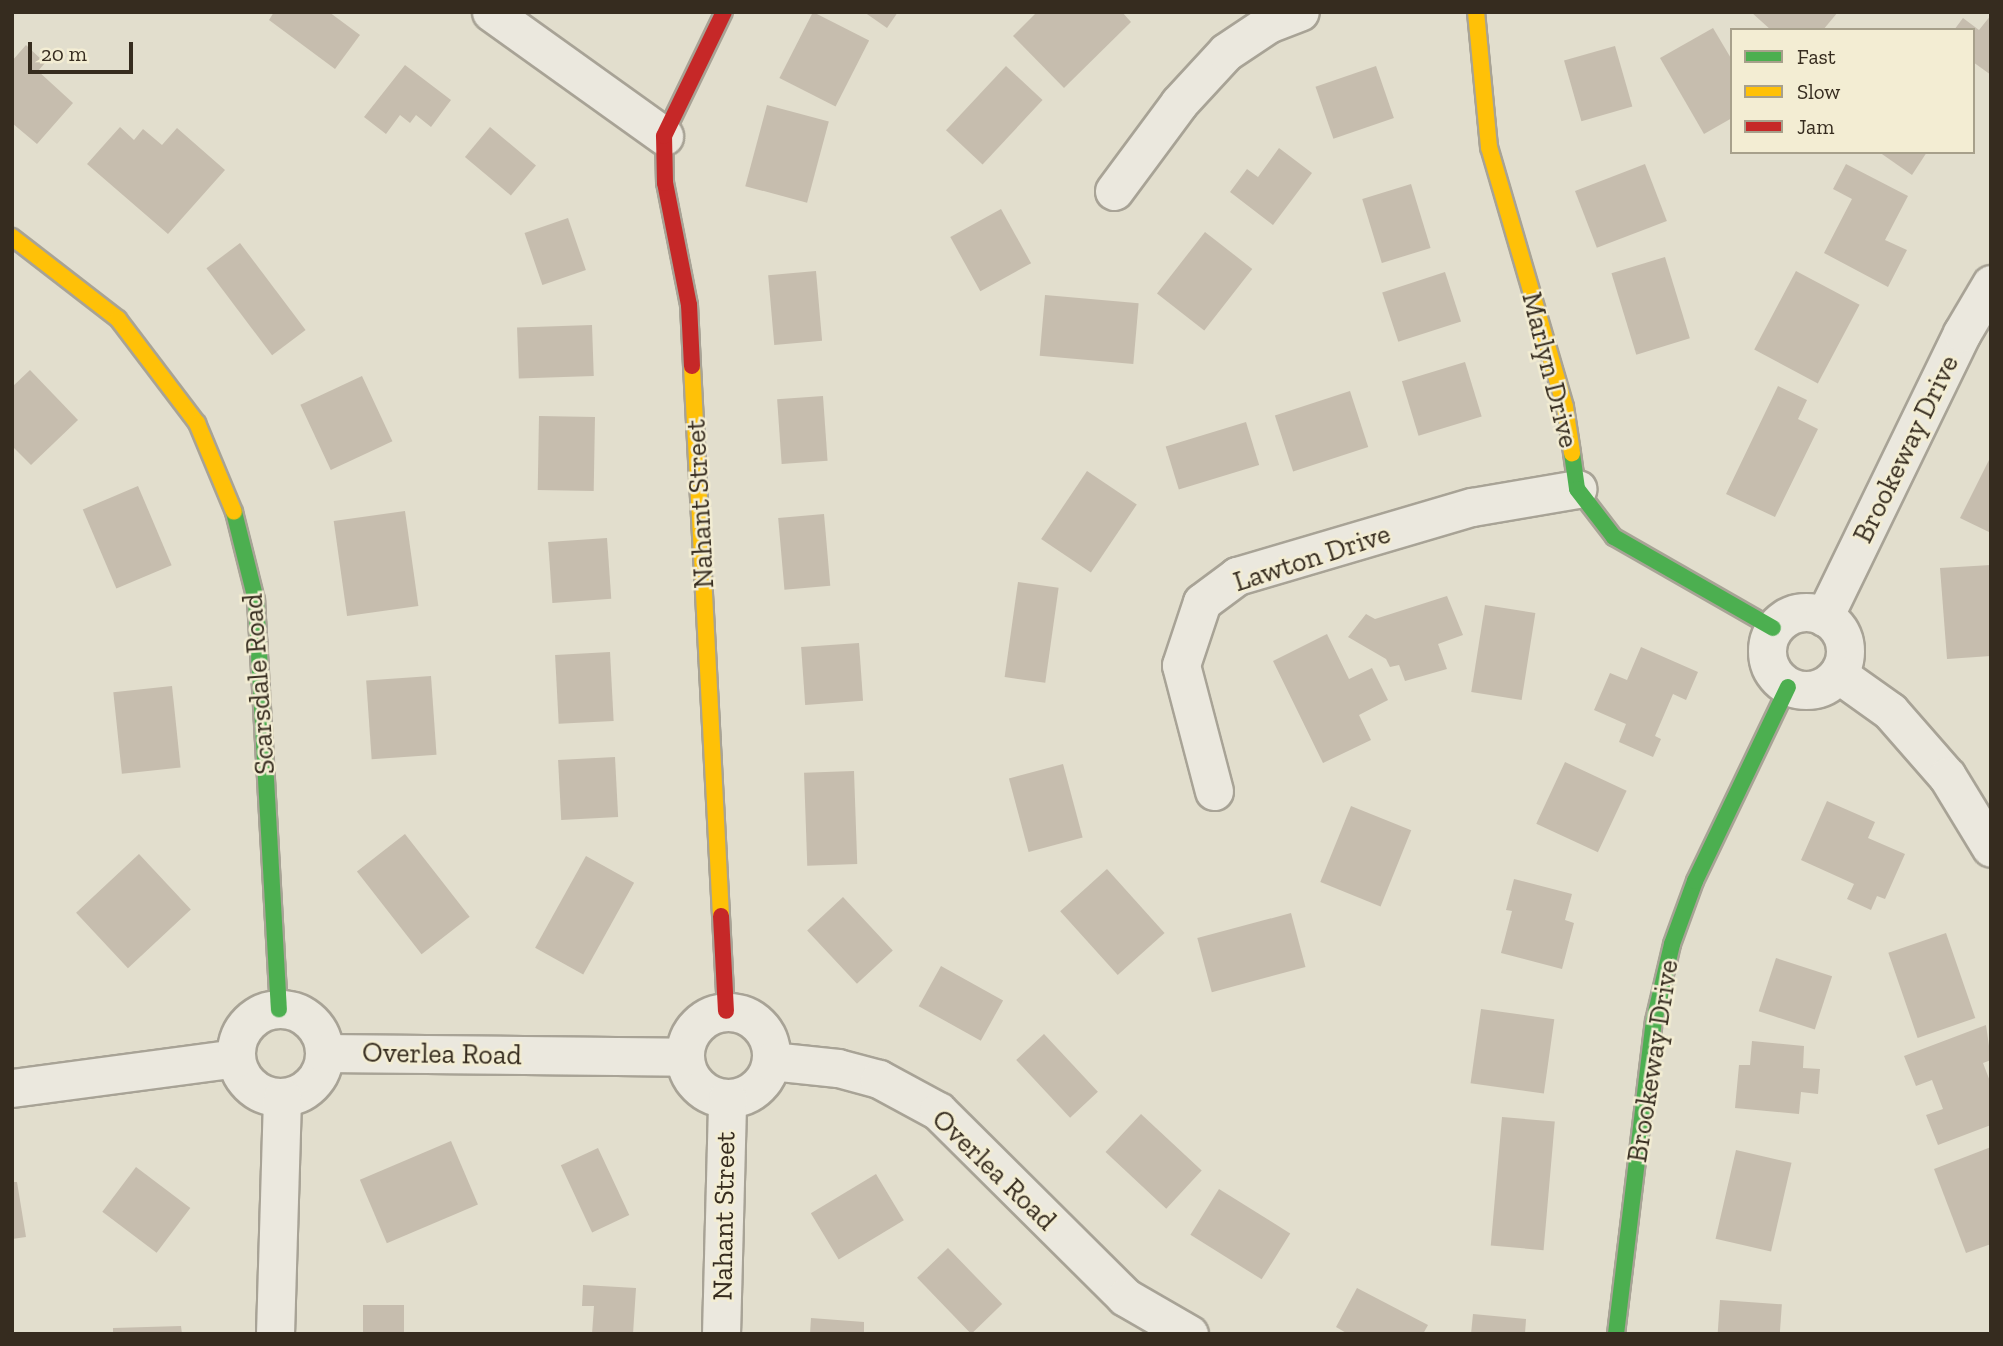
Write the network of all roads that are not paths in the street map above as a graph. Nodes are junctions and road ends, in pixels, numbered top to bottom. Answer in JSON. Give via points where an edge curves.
{"nodes":[{"id":1,"x":491,"y":12,"type":"edge"},
{"id":2,"x":724,"y":12,"type":"edge"},
{"id":3,"x":1300,"y":12,"type":"edge"},
{"id":4,"x":1476,"y":12,"type":"edge"},
{"id":5,"x":664,"y":136,"type":"junction"},
{"id":6,"x":1114,"y":191,"type":"dead end"},
{"id":7,"x":12,"y":237,"type":"edge"},
{"id":8,"x":1991,"y":284,"type":"edge"},
{"id":9,"x":1577,"y":489,"type":"junction"},
{"id":10,"x":1824,"y":617,"type":"junction"},
{"id":11,"x":1773,"y":628,"type":"junction"},
{"id":12,"x":1838,"y":674,"type":"junction"},
{"id":13,"x":1788,"y":687,"type":"junction"},
{"id":14,"x":1214,"y":791,"type":"dead end"},
{"id":15,"x":1991,"y":848,"type":"edge"},
{"id":16,"x":279,"y":1009,"type":"junction"},
{"id":17,"x":726,"y":1011,"type":"junction"},
{"id":18,"x":324,"y":1053,"type":"junction"},
{"id":19,"x":685,"y":1057,"type":"junction"},
{"id":20,"x":236,"y":1058,"type":"junction"},
{"id":21,"x":771,"y":1061,"type":"junction"},
{"id":22,"x":12,"y":1088,"type":"edge"},
{"id":23,"x":282,"y":1097,"type":"junction"},
{"id":24,"x":727,"y":1098,"type":"junction"},
{"id":25,"x":275,"y":1334,"type":"edge"},
{"id":26,"x":721,"y":1334,"type":"edge"},
{"id":27,"x":1189,"y":1334,"type":"edge"},
{"id":28,"x":1616,"y":1334,"type":"edge"}],
"edges":[{"from":1,"to":5,"type":"street"},
{"from":2,"to":5,"type":"street","name":"Nahant Street"},
{"from":3,"to":6,"type":"street","via":[[1268,24],[1226,52],[1179,103]]},
{"from":4,"to":9,"type":"street","name":"Marlyn Drive","via":[[1489,147],[1565,407]]},
{"from":5,"to":17,"type":"street","name":"Nahant Street","via":[[665,183],[690,304]]},
{"from":7,"to":16,"type":"street","name":"Scarsdale Road","via":[[118,319],[197,423],[230,497],[256,600]]},
{"from":8,"to":10,"type":"street","name":"Brookeway Drive","via":[[1962,334]]},
{"from":9,"to":11,"type":"street","name":"Marlyn Drive","via":[[1614,537]]},
{"from":9,"to":14,"type":"street","name":"Lawton Drive","via":[[1472,507],[1237,576],[1202,602],[1181,666]]},
{"from":10,"to":11,"type":"street","via":[[1802,612]]},
{"from":10,"to":12,"type":"street","via":[[1835,625],[1845,649]]},
{"from":11,"to":13,"type":"street","via":[[1766,654],[1777,678]]},
{"from":12,"to":13,"type":"street","via":[[1821,688]]},
{"from":12,"to":15,"type":"street","via":[[1890,711],[1947,776]]},
{"from":13,"to":28,"type":"street","name":"Brookeway Drive","via":[[1695,881],[1672,944],[1654,1021]]},
{"from":16,"to":18,"type":"street","via":[[311,1022],[322,1039]]},
{"from":16,"to":20,"type":"street","via":[[265,1011],[243,1030]]},
{"from":17,"to":19,"type":"street","via":[[706,1017],[691,1031]]},
{"from":17,"to":21,"type":"street","via":[[750,1017],[760,1025],[768,1036]]},
{"from":18,"to":19,"type":"street","name":"Overlea Road"},
{"from":18,"to":23,"type":"street","via":[[317,1078],[307,1088]]},
{"from":19,"to":24,"type":"street","via":[[694,1081],[715,1096]]},
{"from":20,"to":22,"type":"street"},
{"from":20,"to":23,"type":"street","via":[[247,1082],[269,1096]]},
{"from":21,"to":24,"type":"street","via":[[761,1084],[751,1092]]},
{"from":21,"to":27,"type":"street","name":"Overlea Road","via":[[838,1068],[879,1079],[938,1111],[1125,1297]]},
{"from":23,"to":25,"type":"street"},
{"from":24,"to":26,"type":"street","name":"Nahant Street"}]}
